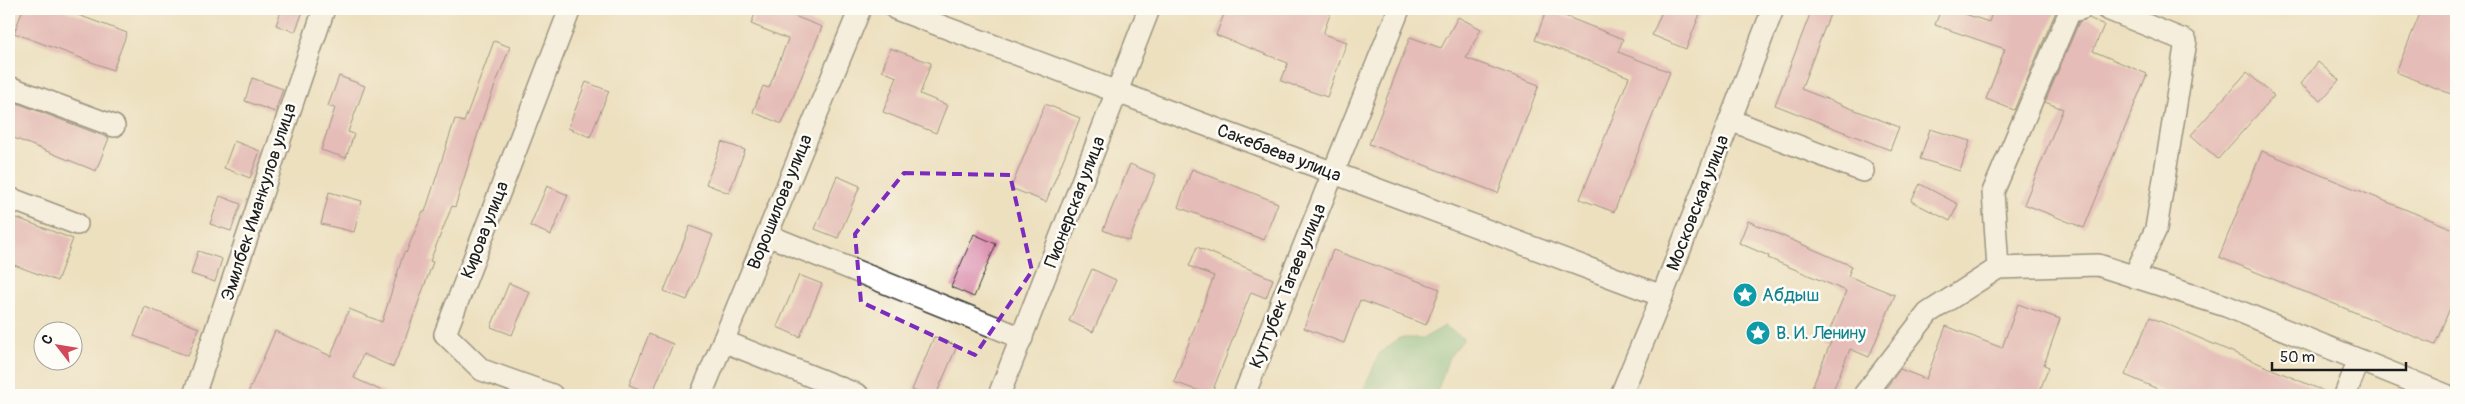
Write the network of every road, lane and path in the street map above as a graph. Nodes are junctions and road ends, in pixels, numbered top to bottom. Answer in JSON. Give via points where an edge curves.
{"nodes":[{"id":1,"x":324,"y":9,"type":"edge"},
{"id":2,"x":570,"y":9,"type":"edge"},
{"id":3,"x":860,"y":9,"type":"edge"},
{"id":4,"x":896,"y":9,"type":"edge"},
{"id":5,"x":1149,"y":9,"type":"edge"},
{"id":6,"x":1399,"y":9,"type":"edge"},
{"id":7,"x":1773,"y":9,"type":"edge"},
{"id":8,"x":2081,"y":9,"type":"edge"},
{"id":9,"x":2107,"y":9,"type":"edge"},
{"id":10,"x":9,"y":87,"type":"edge"},
{"id":11,"x":1118,"y":92,"type":"junction"},
{"id":12,"x":1730,"y":120,"type":"junction"},
{"id":13,"x":114,"y":126,"type":"dead end"},
{"id":14,"x":1863,"y":171,"type":"dead end"},
{"id":15,"x":1333,"y":173,"type":"junction"},
{"id":16,"x":9,"y":198,"type":"edge"},
{"id":17,"x":77,"y":224,"type":"dead end"},
{"id":18,"x":767,"y":235,"type":"junction"},
{"id":19,"x":1998,"y":268,"type":"junction"},
{"id":20,"x":2134,"y":277,"type":"junction"},
{"id":21,"x":1662,"y":296,"type":"junction"},
{"id":22,"x":1022,"y":338,"type":"junction"},
{"id":23,"x":723,"y":341,"type":"junction"},
{"id":24,"x":2359,"y":360,"type":"junction"},
{"id":25,"x":194,"y":395,"type":"edge"},
{"id":26,"x":552,"y":395,"type":"edge"},
{"id":27,"x":701,"y":395,"type":"edge"},
{"id":28,"x":858,"y":395,"type":"edge"},
{"id":29,"x":999,"y":395,"type":"edge"},
{"id":30,"x":1244,"y":395,"type":"edge"},
{"id":31,"x":1621,"y":395,"type":"edge"},
{"id":32,"x":1864,"y":395,"type":"edge"},
{"id":33,"x":2345,"y":395,"type":"edge"},
{"id":34,"x":2446,"y":395,"type":"edge"}],
"edges":[{"from":1,"to":25,"type":"street","name":"Эмилбек Иманкулов улица"},
{"from":2,"to":26,"type":"street","name":"Кирова улица","via":[[445,334],[482,370]]},
{"from":3,"to":18,"type":"street","name":"Ворошилова улица"},
{"from":4,"to":11,"type":"street","name":"Сакебаева улица"},
{"from":5,"to":11,"type":"street","name":"Пионерская улица"},
{"from":6,"to":15,"type":"street","name":"Куттубек Тагаев улица"},
{"from":7,"to":12,"type":"street","name":"Московская улица"},
{"from":8,"to":19,"type":"street","via":[[2070,12],[1993,192]]},
{"from":9,"to":20,"type":"street","via":[[2186,41],[2156,230]]},
{"from":10,"to":13,"type":"street"},
{"from":11,"to":15,"type":"street","name":"Сакебаева улица"},
{"from":11,"to":22,"type":"street","name":"Пионерская улица"},
{"from":12,"to":14,"type":"street"},
{"from":12,"to":21,"type":"street","name":"Московская улица"},
{"from":15,"to":21,"type":"street","name":"Сакебаева улица"},
{"from":15,"to":30,"type":"street","name":"Куттубек Тагаев улица"},
{"from":16,"to":17,"type":"street"},
{"from":18,"to":22,"type":"street"},
{"from":18,"to":23,"type":"street","name":"Ворошилова улица"},
{"from":19,"to":20,"type":"street","via":[[2098,265]]},
{"from":19,"to":32,"type":"street","via":[[1928,313]]},
{"from":20,"to":24,"type":"street","via":[[2226,306]]},
{"from":21,"to":31,"type":"street","name":"Московская улица"},
{"from":22,"to":29,"type":"street","name":"Пионерская улица"},
{"from":23,"to":27,"type":"street","name":"Ворошилова улица"},
{"from":23,"to":28,"type":"street"},
{"from":24,"to":33,"type":"street"},
{"from":24,"to":34,"type":"street"}]}
